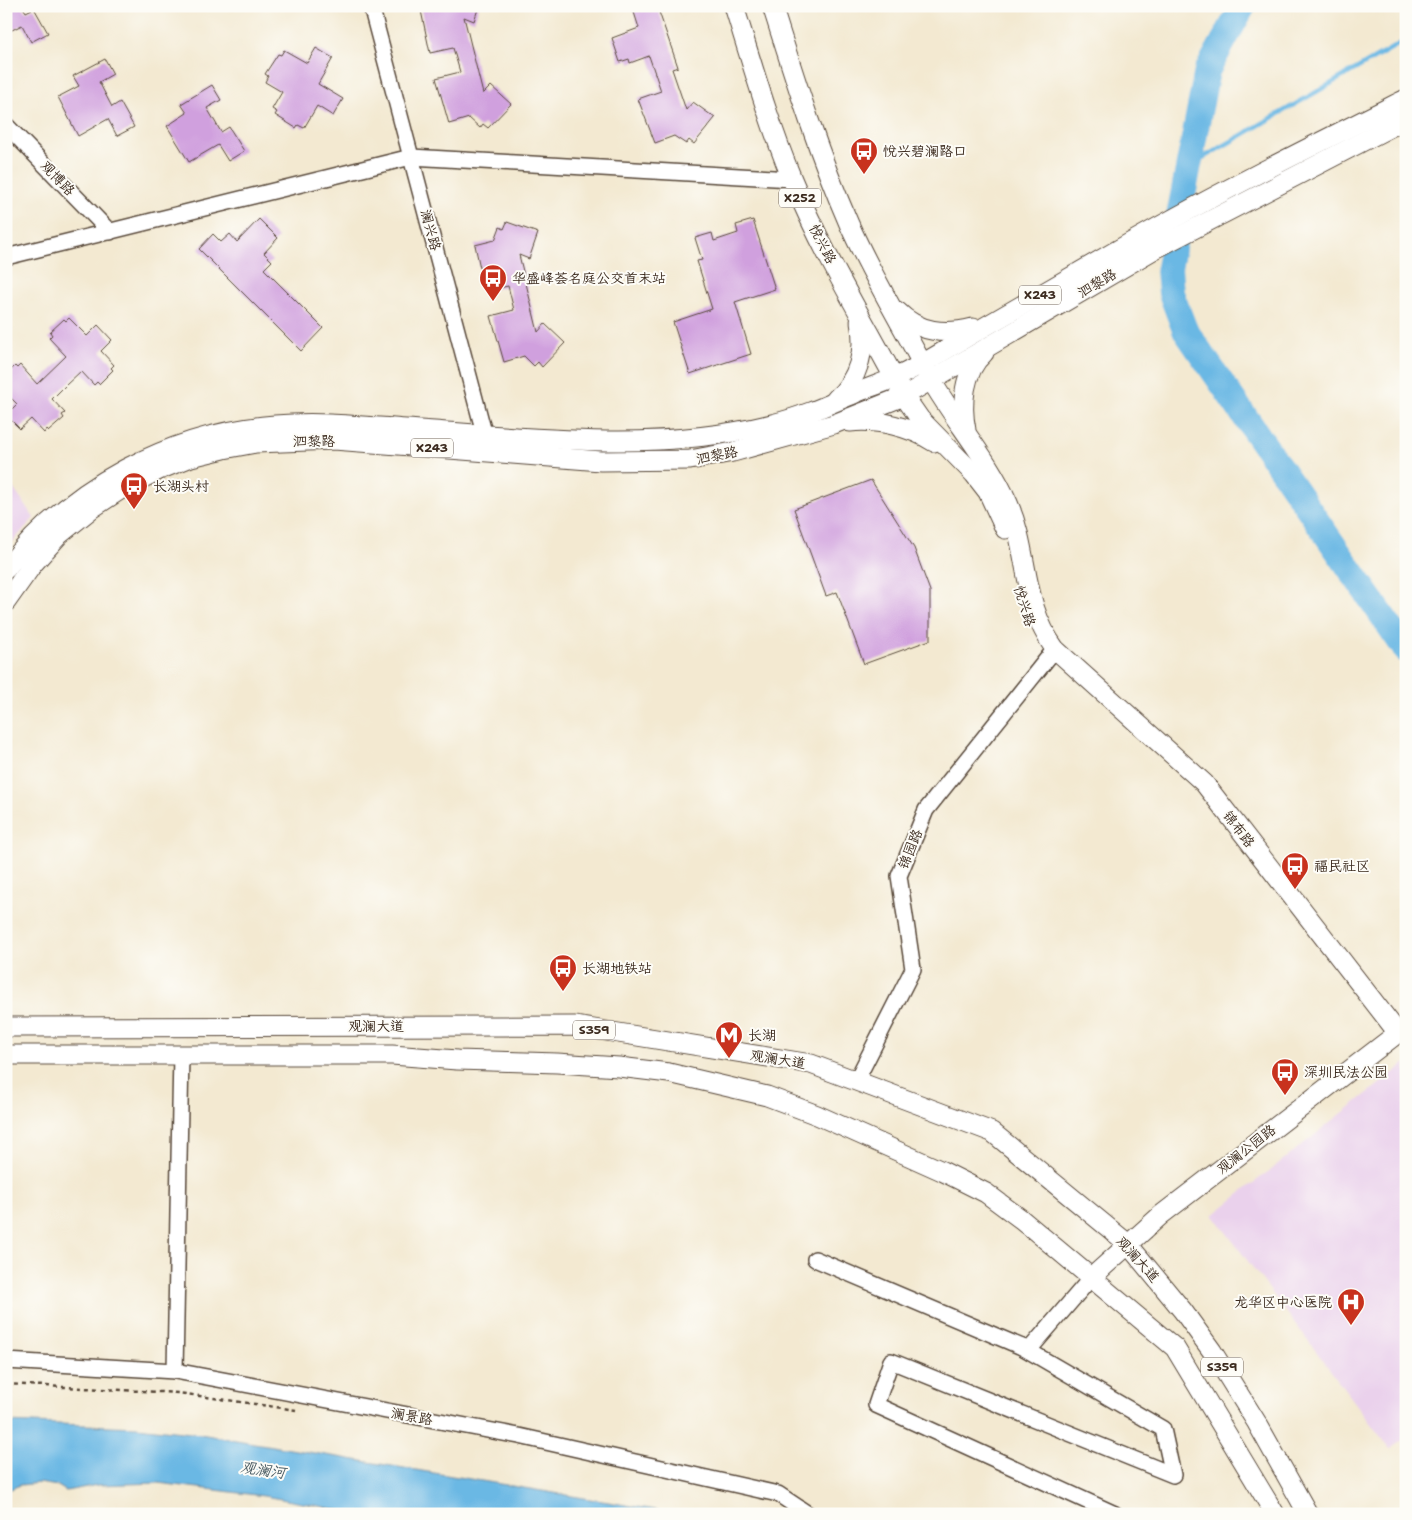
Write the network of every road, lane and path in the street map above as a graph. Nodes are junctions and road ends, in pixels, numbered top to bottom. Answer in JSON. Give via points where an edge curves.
{"nodes":[{"id":1,"x":371,"y":6,"type":"edge"},
{"id":2,"x":734,"y":6,"type":"edge"},
{"id":3,"x":772,"y":6,"type":"edge"},
{"id":4,"x":1406,"y":98,"type":"edge"},
{"id":5,"x":1406,"y":119,"type":"edge"},
{"id":6,"x":6,"y":125,"type":"edge"},
{"id":7,"x":411,"y":157,"type":"junction"},
{"id":8,"x":792,"y":179,"type":"junction"},
{"id":9,"x":110,"y":232,"type":"junction"},
{"id":10,"x":6,"y":256,"type":"edge"},
{"id":11,"x":893,"y":307,"type":"junction"},
{"id":12,"x":858,"y":311,"type":"junction"},
{"id":13,"x":991,"y":323,"type":"junction"},
{"id":14,"x":996,"y":343,"type":"junction"},
{"id":15,"x":922,"y":363,"type":"junction"},
{"id":16,"x":895,"y":378,"type":"junction"},
{"id":17,"x":932,"y":380,"type":"junction"},
{"id":18,"x":904,"y":396,"type":"junction"},
{"id":19,"x":830,"y":404,"type":"junction"},
{"id":20,"x":834,"y":424,"type":"junction"},
{"id":21,"x":485,"y":434,"type":"junction"},
{"id":22,"x":974,"y":447,"type":"junction"},
{"id":23,"x":949,"y":451,"type":"junction"},
{"id":24,"x":490,"y":453,"type":"junction"},
{"id":25,"x":6,"y":569,"type":"edge"},
{"id":26,"x":6,"y":602,"type":"edge"},
{"id":27,"x":1055,"y":649,"type":"junction"},
{"id":28,"x":6,"y":1027,"type":"edge"},
{"id":29,"x":1402,"y":1029,"type":"edge"},
{"id":30,"x":181,"y":1054,"type":"junction"},
{"id":31,"x":7,"y":1055,"type":"edge"},
{"id":32,"x":856,"y":1081,"type":"junction"},
{"id":33,"x":1127,"y":1243,"type":"junction"},
{"id":34,"x":814,"y":1259,"type":"dead end"},
{"id":35,"x":1091,"y":1278,"type":"junction"},
{"id":36,"x":1022,"y":1347,"type":"junction"},
{"id":37,"x":6,"y":1362,"type":"edge"},
{"id":38,"x":175,"y":1371,"type":"junction"},
{"id":39,"x":6,"y":1384,"type":"edge"},
{"id":40,"x":298,"y":1411,"type":"dead end"},
{"id":41,"x":1305,"y":1508,"type":"edge"},
{"id":42,"x":6,"y":1513,"type":"edge"},
{"id":43,"x":58,"y":1514,"type":"edge"},
{"id":44,"x":808,"y":1514,"type":"edge"},
{"id":45,"x":1115,"y":1514,"type":"edge"},
{"id":46,"x":1275,"y":1514,"type":"edge"}],
"edges":[{"from":1,"to":7,"type":"street","name":"澜兴路"},
{"from":2,"to":8,"type":"main road","name":"悦兴路","number":"X252"},
{"from":3,"to":11,"type":"main road","name":"悦兴路","number":"X252","via":[[809,121],[849,224]]},
{"from":4,"to":13,"type":"main road","name":"泗黎路","number":"X243","via":[[1158,227]]},
{"from":5,"to":14,"type":"main road","name":"泗黎路","number":"X243","via":[[1153,250]]},
{"from":6,"to":9,"type":"street","name":"观博路"},
{"from":7,"to":8,"type":"street"},
{"from":7,"to":9,"type":"street"},
{"from":7,"to":21,"type":"street","name":"澜兴路"},
{"from":8,"to":12,"type":"main road","name":"悦兴路","number":"X252"},
{"from":9,"to":10,"type":"street"},
{"from":11,"to":13,"type":"main road","via":[[919,327],[943,333]]},
{"from":11,"to":15,"type":"main road","name":"悦兴路","number":"X252"},
{"from":12,"to":16,"type":"main road","name":"悦兴路","number":"X252"},
{"from":12,"to":19,"type":"main road","via":[[863,348],[860,365],[843,393]]},
{"from":13,"to":15,"type":"main road","name":"泗黎路","number":"X243"},
{"from":14,"to":17,"type":"main road","name":"泗黎路","number":"X243"},
{"from":14,"to":22,"type":"main road","via":[[980,356],[972,369],[964,398],[966,432]]},
{"from":15,"to":16,"type":"main road","name":"泗黎路","number":"X243"},
{"from":15,"to":17,"type":"main road","name":"悦兴路","number":"X252"},
{"from":16,"to":18,"type":"main road","name":"悦兴路","number":"X252"},
{"from":16,"to":19,"type":"main road","name":"泗黎路","number":"X243"},
{"from":17,"to":18,"type":"main road","name":"泗黎路","number":"X243"},
{"from":17,"to":22,"type":"main road","name":"悦兴路","number":"X252"},
{"from":18,"to":20,"type":"main road","name":"泗黎路","number":"X243"},
{"from":18,"to":23,"type":"main road","name":"悦兴路","number":"X252"},
{"from":19,"to":21,"type":"main road","name":"泗黎路","number":"X243","via":[[776,423],[692,439],[603,442]]},
{"from":20,"to":23,"type":"main road","via":[[874,422],[893,426],[912,431]]},
{"from":20,"to":24,"type":"main road","name":"泗黎路","number":"X243","via":[[690,460],[601,461]]},
{"from":21,"to":24,"type":"street","name":"澜兴路"},
{"from":21,"to":25,"type":"main road","name":"泗黎路","number":"X243","via":[[313,424],[268,426],[216,435],[156,455],[97,484],[48,524]]},
{"from":22,"to":27,"type":"main road","name":"悦兴路","number":"X252","via":[[1008,503],[1020,540],[1035,614]]},
{"from":23,"to":27,"type":"main road","name":"悦兴路","number":"X252","via":[[988,492],[1006,533],[1028,622],[1042,645]]},
{"from":24,"to":26,"type":"main road","name":"泗黎路","number":"X243","via":[[334,440],[296,440],[256,443],[191,458],[123,488],[91,509],[60,534],[38,558]]},
{"from":27,"to":29,"type":"main road","name":"锦布路","number":"X252","via":[[1204,782]]},
{"from":27,"to":32,"type":"street","name":"锦园路","via":[[926,810],[899,876],[913,969]]},
{"from":28,"to":32,"type":"main road","name":"观澜大道","number":"S359","via":[[575,1026],[811,1064]]},
{"from":29,"to":33,"type":"main road","name":"观澜公园路","number":"X252"},
{"from":30,"to":31,"type":"main road","name":"观澜大道","number":"S359"},
{"from":30,"to":35,"type":"main road","name":"观澜大道","number":"S359","via":[[392,1054],[619,1067],[719,1083],[817,1115],[986,1193]]},
{"from":30,"to":38,"type":"street"},
{"from":32,"to":33,"type":"main road","name":"观澜大道","number":"S359","via":[[992,1132]]},
{"from":33,"to":35,"type":"main road","name":"观澜公园路","number":"X252"},
{"from":33,"to":41,"type":"main road","name":"观澜大道","number":"S359","via":[[1212,1351]]},
{"from":34,"to":36,"type":"street"},
{"from":35,"to":36,"type":"street","via":[[1029,1350]]},
{"from":35,"to":46,"type":"main road","name":"观澜大道","number":"S359","via":[[1175,1348]]},
{"from":36,"to":45,"type":"street","via":[[1162,1429],[1173,1475],[891,1362],[876,1405]]},
{"from":37,"to":38,"type":"street","name":"澜景路"},
{"from":38,"to":44,"type":"street","name":"澜景路","via":[[519,1436],[778,1494]]},
{"from":39,"to":40,"type":"path","via":[[180,1393]]},
{"from":42,"to":43,"type":"path"}]}
